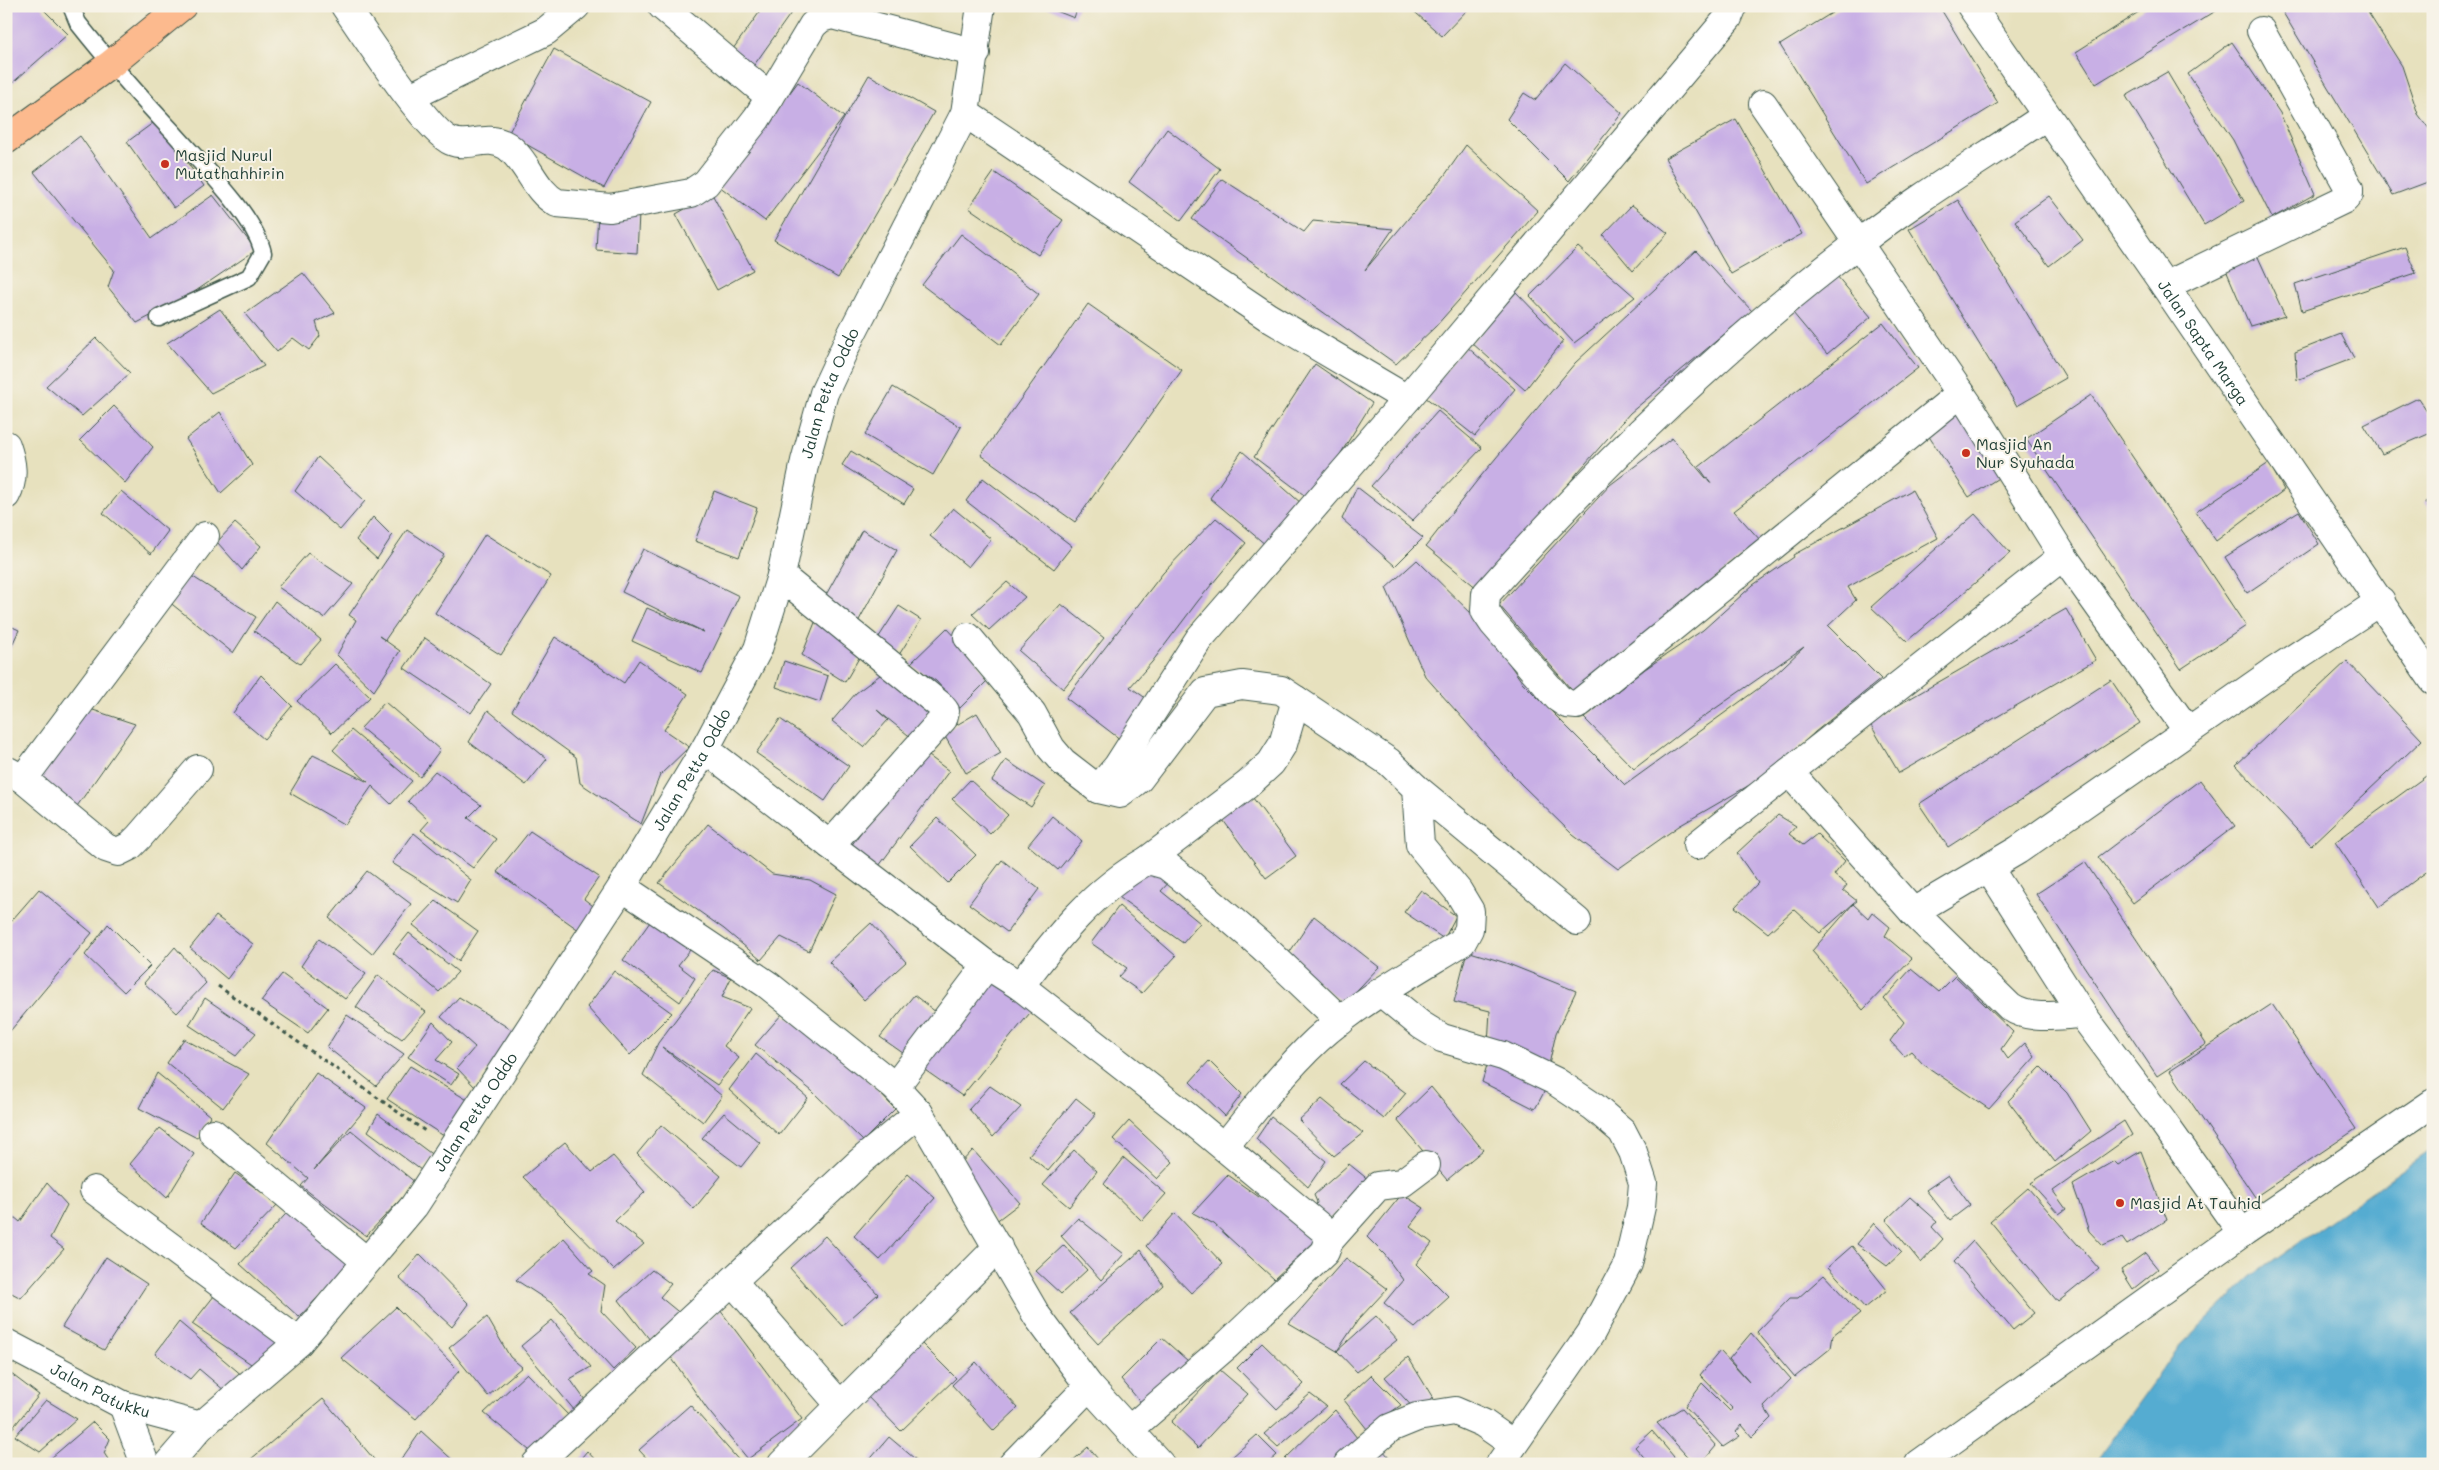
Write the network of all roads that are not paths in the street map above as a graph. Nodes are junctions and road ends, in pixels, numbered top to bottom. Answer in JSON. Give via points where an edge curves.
{"nodes":[{"id":1,"x":71,"y":6,"type":"edge"},
{"id":2,"x":182,"y":6,"type":"edge"},
{"id":3,"x":345,"y":6,"type":"edge"},
{"id":4,"x":576,"y":6,"type":"edge"},
{"id":5,"x":662,"y":6,"type":"edge"},
{"id":6,"x":981,"y":6,"type":"edge"},
{"id":7,"x":1733,"y":6,"type":"edge"},
{"id":8,"x":1971,"y":6,"type":"edge"},
{"id":9,"x":2261,"y":30,"type":"dead end"},
{"id":10,"x":976,"y":52,"type":"junction"},
{"id":11,"x":111,"y":64,"type":"junction"},
{"id":12,"x":410,"y":97,"type":"junction"},
{"id":13,"x":770,"y":97,"type":"junction"},
{"id":14,"x":1763,"y":104,"type":"dead end"},
{"id":15,"x":965,"y":113,"type":"junction"},
{"id":16,"x":2046,"y":116,"type":"junction"},
{"id":17,"x":6,"y":140,"type":"edge"},
{"id":18,"x":1859,"y":242,"type":"junction"},
{"id":19,"x":2165,"y":286,"type":"junction"},
{"id":20,"x":159,"y":318,"type":"dead end"},
{"id":21,"x":1961,"y":393,"type":"junction"},
{"id":22,"x":1406,"y":399,"type":"junction"},
{"id":23,"x":6,"y":445,"type":"edge"},
{"id":24,"x":6,"y":495,"type":"edge"},
{"id":25,"x":205,"y":536,"type":"dead end"},
{"id":26,"x":2063,"y":556,"type":"junction"},
{"id":27,"x":781,"y":576,"type":"junction"},
{"id":28,"x":2381,"y":601,"type":"junction"},
{"id":29,"x":968,"y":637,"type":"dead end"},
{"id":30,"x":2433,"y":680,"type":"edge"},
{"id":31,"x":1296,"y":700,"type":"junction"},
{"id":32,"x":2187,"y":730,"type":"junction"},
{"id":33,"x":705,"y":749,"type":"junction"},
{"id":34,"x":198,"y":769,"type":"dead end"},
{"id":35,"x":1789,"y":772,"type":"junction"},
{"id":36,"x":14,"y":774,"type":"edge"},
{"id":37,"x":1416,"y":788,"type":"junction"},
{"id":38,"x":1098,"y":789,"type":"junction"},
{"id":39,"x":830,"y":845,"type":"junction"},
{"id":40,"x":1697,"y":845,"type":"dead end"},
{"id":41,"x":1148,"y":860,"type":"junction"},
{"id":42,"x":1989,"y":868,"type":"junction"},
{"id":43,"x":622,"y":886,"type":"junction"},
{"id":44,"x":1913,"y":912,"type":"junction"},
{"id":45,"x":1577,"y":921,"type":"dead end"},
{"id":46,"x":988,"y":965,"type":"junction"},
{"id":47,"x":1020,"y":986,"type":"junction"},
{"id":48,"x":1382,"y":993,"type":"junction"},
{"id":49,"x":2082,"y":1014,"type":"junction"},
{"id":50,"x":1341,"y":1021,"type":"junction"},
{"id":51,"x":895,"y":1087,"type":"junction"},
{"id":52,"x":2433,"y":1103,"type":"edge"},
{"id":53,"x":918,"y":1113,"type":"junction"},
{"id":54,"x":212,"y":1133,"type":"dead end"},
{"id":55,"x":1225,"y":1146,"type":"junction"},
{"id":56,"x":1426,"y":1165,"type":"dead end"},
{"id":57,"x":94,"y":1190,"type":"dead end"},
{"id":58,"x":2242,"y":1233,"type":"junction"},
{"id":59,"x":1329,"y":1241,"type":"junction"},
{"id":60,"x":998,"y":1247,"type":"junction"},
{"id":61,"x":366,"y":1261,"type":"junction"},
{"id":62,"x":733,"y":1282,"type":"junction"},
{"id":63,"x":299,"y":1342,"type":"junction"},
{"id":64,"x":6,"y":1343,"type":"edge"},
{"id":65,"x":1089,"y":1386,"type":"junction"},
{"id":66,"x":123,"y":1405,"type":"junction"},
{"id":67,"x":840,"y":1405,"type":"junction"},
{"id":68,"x":201,"y":1426,"type":"junction"},
{"id":69,"x":1129,"y":1430,"type":"junction"},
{"id":70,"x":1507,"y":1454,"type":"edge"},
{"id":71,"x":145,"y":1464,"type":"edge"},
{"id":72,"x":168,"y":1464,"type":"edge"},
{"id":73,"x":536,"y":1464,"type":"edge"},
{"id":74,"x":782,"y":1464,"type":"edge"},
{"id":75,"x":1013,"y":1464,"type":"edge"},
{"id":76,"x":1160,"y":1464,"type":"edge"},
{"id":77,"x":1348,"y":1464,"type":"edge"},
{"id":78,"x":1920,"y":1464,"type":"edge"}],
"edges":[{"from":1,"to":11,"type":"lane","via":[[78,23]]},
{"from":2,"to":11,"type":"highway"},
{"from":3,"to":12,"type":"street"},
{"from":4,"to":12,"type":"street","via":[[546,31]]},
{"from":5,"to":13,"type":"street"},
{"from":6,"to":10,"type":"street","name":"Jalan Petta Oddo"},
{"from":7,"to":22,"type":"street","via":[[1728,18]]},
{"from":8,"to":16,"type":"street","name":"Jalan Sapta Marga"},
{"from":9,"to":19,"type":"street","via":[[2349,188],[2349,194]]},
{"from":10,"to":13,"type":"street","via":[[832,15],[813,25]]},
{"from":10,"to":15,"type":"street","name":"Jalan Petta Oddo"},
{"from":11,"to":17,"type":"highway"},
{"from":11,"to":20,"type":"lane","via":[[244,215],[261,241],[263,253],[249,277]]},
{"from":12,"to":13,"type":"street","via":[[448,140],[456,143],[493,140],[507,146],[540,189],[557,203],[610,208],[691,193],[706,183]]},
{"from":14,"to":18,"type":"street"},
{"from":15,"to":22,"type":"street","via":[[1268,317]]},
{"from":15,"to":27,"type":"street","name":"Jalan Petta Oddo","via":[[824,393],[805,460]]},
{"from":16,"to":18,"type":"street"},
{"from":16,"to":19,"type":"street","name":"Jalan Sapta Marga"},
{"from":18,"to":21,"type":"street"},
{"from":18,"to":21,"type":"street","via":[[1735,344],[1624,446],[1559,512],[1486,594],[1485,611],[1493,624],[1558,698],[1567,704],[1577,705]]},
{"from":19,"to":28,"type":"street","name":"Jalan Sapta Marga"},
{"from":21,"to":26,"type":"street"},
{"from":22,"to":38,"type":"street","via":[[1199,639],[1117,767]]},
{"from":23,"to":24,"type":"street","via":[[12,466],[12,484]]},
{"from":25,"to":36,"type":"street"},
{"from":26,"to":32,"type":"street"},
{"from":26,"to":35,"type":"street"},
{"from":27,"to":33,"type":"street","name":"Jalan Petta Oddo","via":[[758,649]]},
{"from":27,"to":39,"type":"street","via":[[945,711],[943,718]]},
{"from":28,"to":30,"type":"street","name":"Jalan Sapta Marga"},
{"from":28,"to":32,"type":"street"},
{"from":29,"to":38,"type":"street","via":[[1032,713],[1051,748],[1063,762]]},
{"from":31,"to":37,"type":"street","via":[[1388,762]]},
{"from":31,"to":38,"type":"street","via":[[1281,690],[1242,685],[1205,692],[1139,779],[1120,794]]},
{"from":31,"to":41,"type":"street","via":[[1283,744],[1271,763],[1248,785]]},
{"from":32,"to":42,"type":"street"},
{"from":33,"to":39,"type":"street"},
{"from":33,"to":43,"type":"street","name":"Jalan Petta Oddo"},
{"from":34,"to":36,"type":"street","via":[[140,837],[118,852],[106,848]]},
{"from":35,"to":40,"type":"street"},
{"from":35,"to":44,"type":"street"},
{"from":37,"to":45,"type":"street"},
{"from":37,"to":48,"type":"street","via":[[1420,845],[1458,891],[1470,911],[1469,929],[1462,942]]},
{"from":39,"to":46,"type":"street"},
{"from":41,"to":47,"type":"street","via":[[1110,884],[1084,908]]},
{"from":41,"to":50,"type":"street","via":[[1166,865],[1185,880],[1262,946]]},
{"from":42,"to":44,"type":"street"},
{"from":42,"to":49,"type":"street"},
{"from":43,"to":51,"type":"street","via":[[768,985]]},
{"from":43,"to":61,"type":"street","name":"Jalan Petta Oddo","via":[[414,1206]]},
{"from":44,"to":49,"type":"street","via":[[2019,1014]]},
{"from":46,"to":47,"type":"street"},
{"from":46,"to":51,"type":"street"},
{"from":47,"to":55,"type":"street"},
{"from":48,"to":50,"type":"street"},
{"from":48,"to":70,"type":"street","via":[[1442,1038],[1503,1056],[1555,1081],[1594,1107],[1622,1132],[1633,1152],[1643,1183],[1628,1264],[1591,1333]]},
{"from":49,"to":58,"type":"street"},
{"from":50,"to":55,"type":"street","via":[[1317,1040],[1279,1079]]},
{"from":51,"to":53,"type":"street"},
{"from":52,"to":58,"type":"street"},
{"from":53,"to":60,"type":"street"},
{"from":53,"to":62,"type":"street","via":[[861,1161]]},
{"from":54,"to":61,"type":"street"},
{"from":55,"to":59,"type":"street","via":[[1325,1231]]},
{"from":56,"to":59,"type":"street","via":[[1402,1183],[1378,1186]]},
{"from":57,"to":63,"type":"street"},
{"from":58,"to":78,"type":"street"},
{"from":59,"to":69,"type":"street","via":[[1324,1252],[1225,1347]]},
{"from":60,"to":65,"type":"street","via":[[1037,1316]]},
{"from":60,"to":67,"type":"street"},
{"from":61,"to":63,"type":"street","name":"Jalan Petta Oddo"},
{"from":62,"to":67,"type":"street"},
{"from":62,"to":73,"type":"street"},
{"from":63,"to":68,"type":"street","name":"Jalan Petta Oddo"},
{"from":64,"to":66,"type":"street","name":"Jalan Patukku"},
{"from":65,"to":69,"type":"street"},
{"from":65,"to":75,"type":"street"},
{"from":66,"to":68,"type":"street","name":"Jalan Patukku"},
{"from":66,"to":71,"type":"street"},
{"from":67,"to":74,"type":"street"},
{"from":68,"to":72,"type":"street","name":"Jalan Petta Oddo"},
{"from":69,"to":76,"type":"street"},
{"from":70,"to":77,"type":"street","via":[[1482,1423],[1455,1411],[1417,1417],[1390,1428]]}]}
